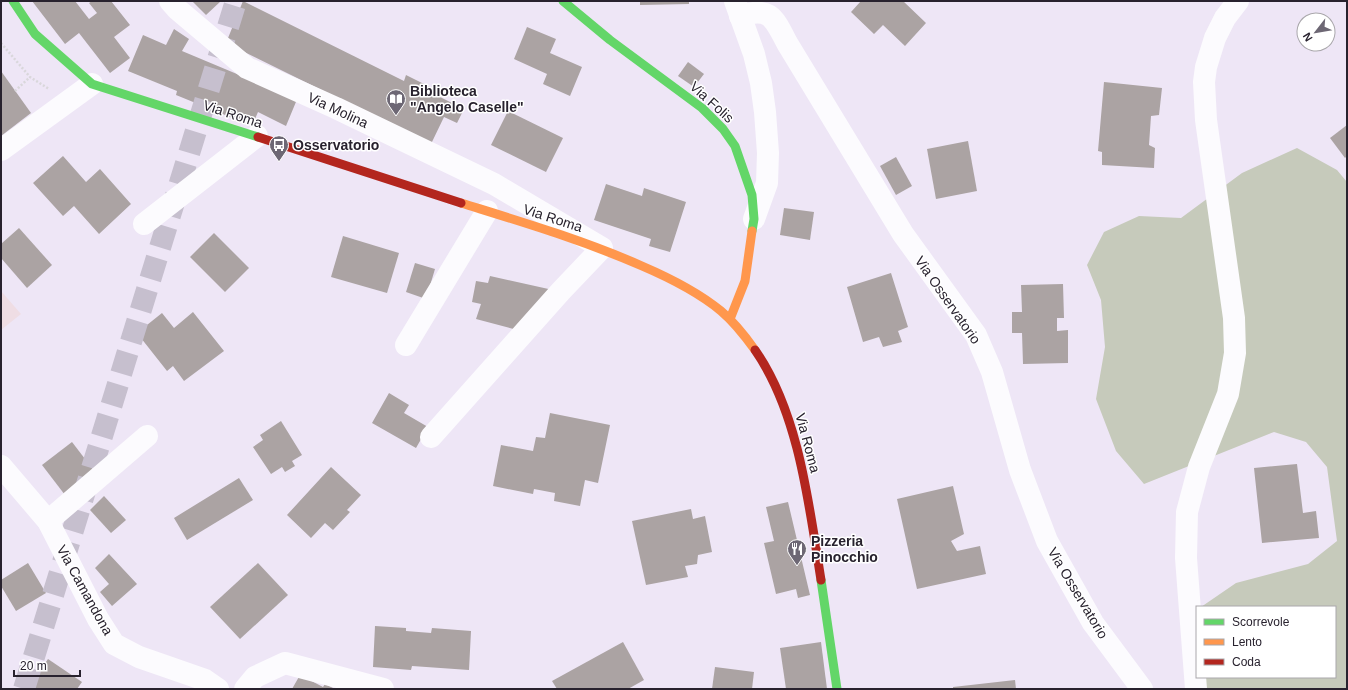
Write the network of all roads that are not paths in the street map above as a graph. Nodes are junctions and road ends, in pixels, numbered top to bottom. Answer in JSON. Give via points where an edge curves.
{"nodes":[{"id":1,"x":14,"y":1,"type":"edge"},
{"id":2,"x":170,"y":1,"type":"edge"},
{"id":3,"x":564,"y":1,"type":"edge"},
{"id":4,"x":1238,"y":1,"type":"edge"},
{"id":5,"x":737,"y":9,"type":"edge"},
{"id":6,"x":92,"y":84,"type":"junction"},
{"id":7,"x":257,"y":136,"type":"junction"},
{"id":8,"x":1,"y":150,"type":"edge"},
{"id":9,"x":487,"y":211,"type":"junction"},
{"id":10,"x":754,"y":218,"type":"junction"},
{"id":11,"x":144,"y":224,"type":"dead end"},
{"id":12,"x":602,"y":248,"type":"junction"},
{"id":13,"x":730,"y":319,"type":"junction"},
{"id":14,"x":406,"y":345,"type":"dead end"},
{"id":15,"x":147,"y":436,"type":"dead end"},
{"id":16,"x":431,"y":437,"type":"dead end"},
{"id":17,"x":1,"y":466,"type":"edge"},
{"id":18,"x":48,"y":521,"type":"junction"},
{"id":19,"x":218,"y":689,"type":"edge"},
{"id":20,"x":245,"y":689,"type":"edge"},
{"id":21,"x":382,"y":689,"type":"edge"},
{"id":22,"x":837,"y":689,"type":"edge"},
{"id":23,"x":1142,"y":689,"type":"edge"},
{"id":24,"x":1196,"y":689,"type":"edge"}],
"edges":[{"from":1,"to":6,"type":"main road","name":"Via Roma","via":[[35,34]]},
{"from":2,"to":12,"type":"street","name":"Via Molina","via":[[247,68],[494,184]]},
{"from":3,"to":10,"type":"main road","name":"Via Folis","via":[[610,40],[702,108],[723,129],[742,162],[752,195]]},
{"from":4,"to":24,"type":"street","via":[[1225,18],[1215,38],[1204,82],[1206,120],[1235,341],[1228,394],[1199,467],[1187,512],[1186,558]]},
{"from":5,"to":10,"type":"street","via":[[759,72],[765,112],[768,183]]},
{"from":5,"to":23,"type":"street","name":"Via Osservatorio","via":[[762,12],[770,16],[903,234],[976,335],[992,372],[1020,470],[1047,541],[1093,623]]},
{"from":6,"to":7,"type":"main road","name":"Via Roma"},
{"from":6,"to":8,"type":"street"},
{"from":7,"to":9,"type":"main road","name":"Via Roma"},
{"from":7,"to":11,"type":"street"},
{"from":9,"to":12,"type":"main road","name":"Via Roma"},
{"from":9,"to":14,"type":"street"},
{"from":10,"to":13,"type":"main road","name":"Via Folis","via":[[745,281]]},
{"from":12,"to":13,"type":"main road","name":"Via Roma","via":[[683,286],[708,301]]},
{"from":12,"to":16,"type":"street"},
{"from":13,"to":22,"type":"main road","name":"Via Roma","via":[[760,359],[788,420],[805,485]]},
{"from":15,"to":18,"type":"street"},
{"from":17,"to":18,"type":"street","name":"Via Camandona"},
{"from":18,"to":19,"type":"street","name":"Via Camandona","via":[[98,619],[114,644],[139,657],[205,680]]},
{"from":20,"to":21,"type":"street","via":[[255,677],[285,663]]}]}
